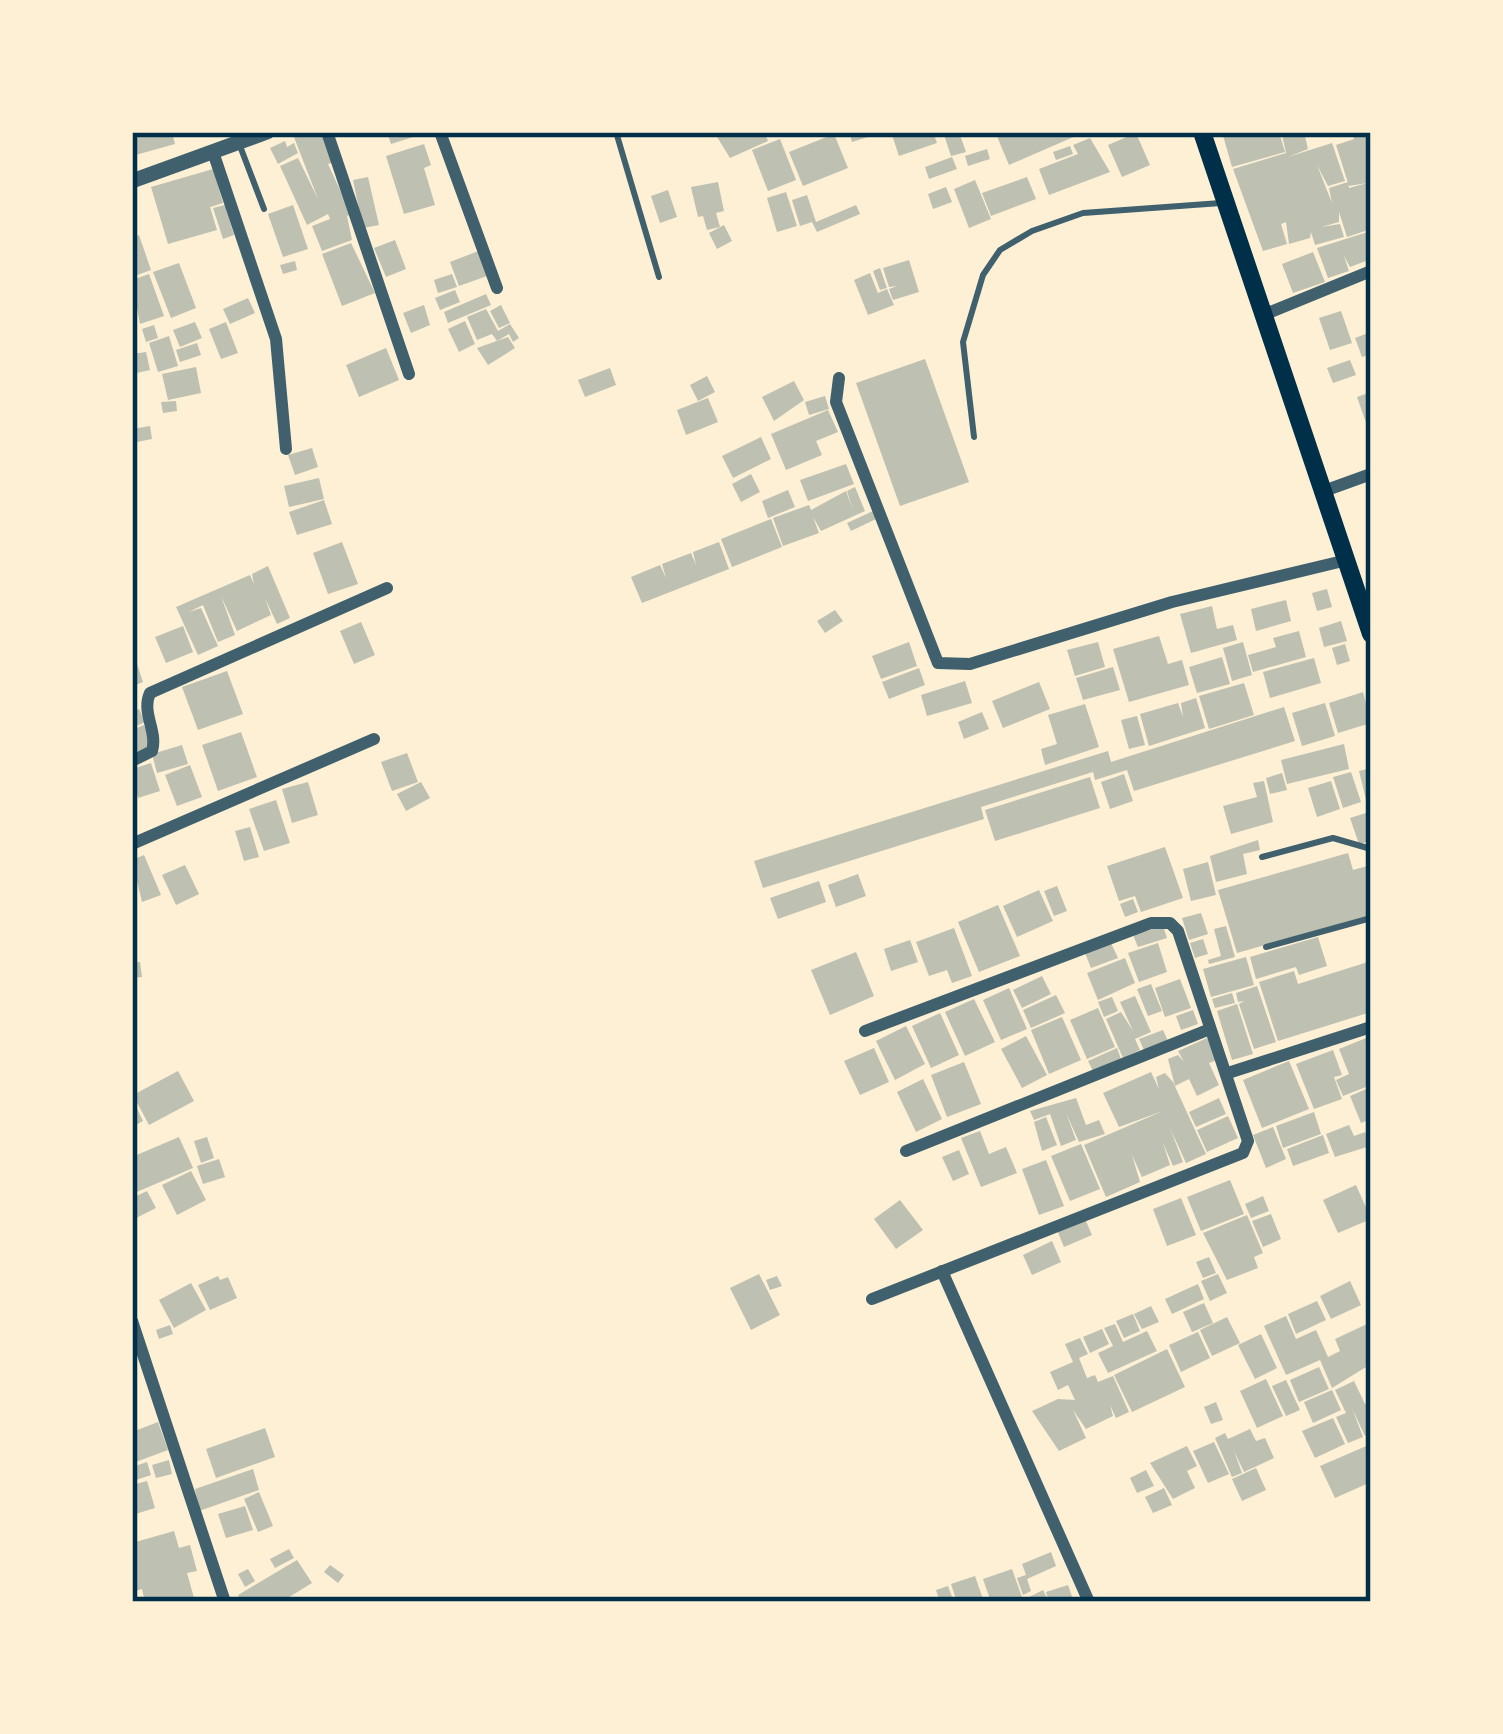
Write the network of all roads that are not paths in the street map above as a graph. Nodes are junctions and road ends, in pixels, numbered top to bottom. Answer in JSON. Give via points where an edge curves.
{"nodes":[{"id":1,"x":267,"y":132,"type":"edge"},
{"id":2,"x":327,"y":132,"type":"edge"},
{"id":3,"x":440,"y":132,"type":"edge"},
{"id":4,"x":616,"y":132,"type":"edge"},
{"id":5,"x":1202,"y":132,"type":"edge"},
{"id":6,"x":223,"y":143,"type":"edge"},
{"id":7,"x":132,"y":181,"type":"edge"},
{"id":8,"x":1225,"y":203,"type":"junction"},
{"id":9,"x":264,"y":208,"type":"dead end"},
{"id":10,"x":1371,"y":271,"type":"edge"},
{"id":11,"x":659,"y":277,"type":"dead end"},
{"id":12,"x":497,"y":288,"type":"dead end"},
{"id":13,"x":1263,"y":315,"type":"junction"},
{"id":14,"x":409,"y":374,"type":"dead end"},
{"id":15,"x":839,"y":378,"type":"dead end"},
{"id":16,"x":974,"y":437,"type":"dead end"},
{"id":17,"x":286,"y":449,"type":"dead end"},
{"id":18,"x":1371,"y":474,"type":"edge"},
{"id":19,"x":1324,"y":491,"type":"junction"},
{"id":20,"x":1347,"y":560,"type":"junction"},
{"id":21,"x":387,"y":588,"type":"dead end"},
{"id":22,"x":1371,"y":634,"type":"edge"},
{"id":23,"x":374,"y":739,"type":"dead end"},
{"id":24,"x":132,"y":761,"type":"edge"},
{"id":25,"x":132,"y":844,"type":"edge"},
{"id":26,"x":1371,"y":849,"type":"edge"},
{"id":27,"x":1262,"y":857,"type":"dead end"},
{"id":28,"x":1371,"y":917,"type":"edge"},
{"id":29,"x":1265,"y":947,"type":"dead end"},
{"id":30,"x":1210,"y":1028,"type":"junction"},
{"id":31,"x":1371,"y":1028,"type":"edge"},
{"id":32,"x":865,"y":1031,"type":"dead end"},
{"id":33,"x":1228,"y":1073,"type":"junction"},
{"id":34,"x":906,"y":1151,"type":"dead end"},
{"id":35,"x":942,"y":1271,"type":"junction"},
{"id":36,"x":872,"y":1299,"type":"dead end"},
{"id":37,"x":132,"y":1321,"type":"edge"},
{"id":38,"x":225,"y":1602,"type":"edge"},
{"id":39,"x":1089,"y":1602,"type":"edge"}],
"edges":[{"from":1,"to":6,"type":"street"},
{"from":2,"to":14,"type":"street"},
{"from":3,"to":12,"type":"street"},
{"from":4,"to":11,"type":"lane"},
{"from":5,"to":8,"type":"main road"},
{"from":6,"to":7,"type":"street"},
{"from":6,"to":9,"type":"lane"},
{"from":6,"to":17,"type":"street","via":[[276,339]]},
{"from":8,"to":13,"type":"main road"},
{"from":8,"to":16,"type":"lane","via":[[1083,213],[1000,250],[983,274],[963,342]]},
{"from":10,"to":13,"type":"street"},
{"from":13,"to":19,"type":"main road"},
{"from":15,"to":20,"type":"street","via":[[836,402],[938,663],[970,664],[1172,602]]},
{"from":18,"to":19,"type":"street"},
{"from":19,"to":20,"type":"main road"},
{"from":20,"to":22,"type":"main road"},
{"from":21,"to":24,"type":"street","via":[[150,693],[152,751]]},
{"from":23,"to":25,"type":"street"},
{"from":26,"to":27,"type":"lane","via":[[1333,838]]},
{"from":28,"to":29,"type":"lane"},
{"from":30,"to":32,"type":"street","via":[[1178,931],[1160,921]]},
{"from":30,"to":33,"type":"street"},
{"from":30,"to":34,"type":"street"},
{"from":31,"to":33,"type":"street"},
{"from":33,"to":35,"type":"street","via":[[1248,1141],[1243,1153]]},
{"from":35,"to":36,"type":"street"},
{"from":35,"to":39,"type":"street"},
{"from":37,"to":38,"type":"street"}]}
